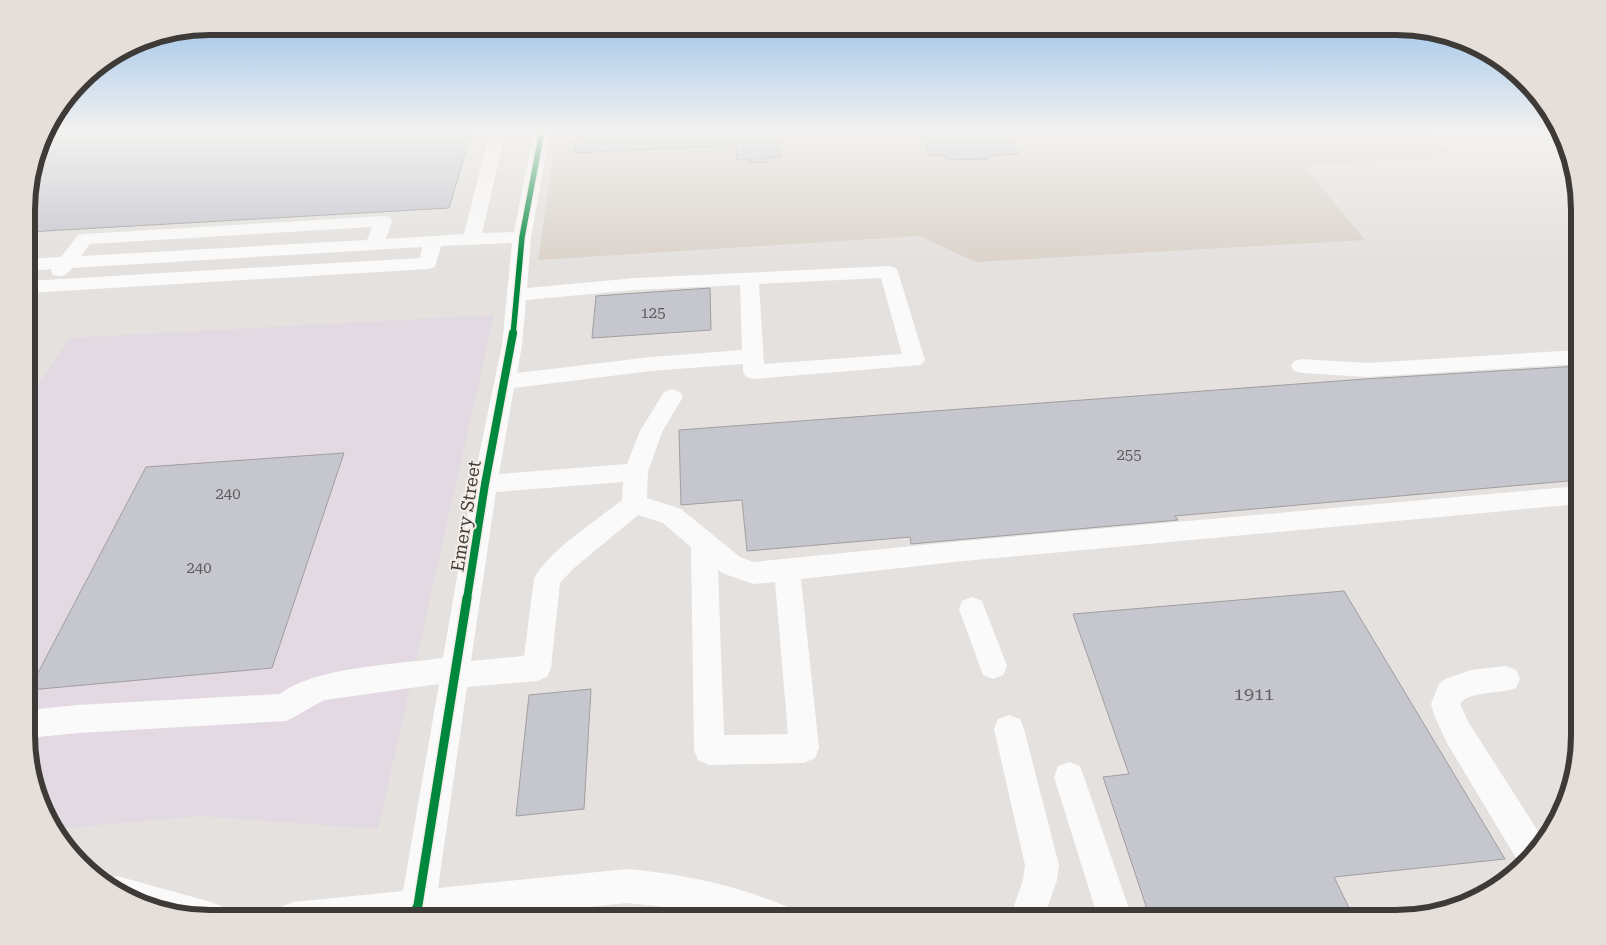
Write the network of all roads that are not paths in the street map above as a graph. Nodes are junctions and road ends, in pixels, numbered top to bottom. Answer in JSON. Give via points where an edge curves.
{"nodes":[{"id":1,"x":487,"y":175,"type":"edge"},
{"id":2,"x":534,"y":175,"type":"edge"},
{"id":3,"x":522,"y":237,"type":"junction"},
{"id":4,"x":472,"y":239,"type":"junction"},
{"id":5,"x":433,"y":241,"type":"junction"},
{"id":6,"x":375,"y":244,"type":"junction"},
{"id":7,"x":66,"y":263,"type":"junction"},
{"id":8,"x":35,"y":265,"type":"edge"},
{"id":9,"x":749,"y":280,"type":"junction"},
{"id":10,"x":49,"y":286,"type":"junction"},
{"id":11,"x":35,"y":287,"type":"edge"},
{"id":12,"x":516,"y":295,"type":"junction"},
{"id":13,"x":754,"y":356,"type":"junction"},
{"id":14,"x":1571,"y":357,"type":"edge"},
{"id":15,"x":1302,"y":366,"type":"dead end"},
{"id":16,"x":505,"y":382,"type":"junction"},
{"id":17,"x":672,"y":397,"type":"dead end"},
{"id":18,"x":636,"y":472,"type":"junction"},
{"id":19,"x":485,"y":484,"type":"junction"},
{"id":20,"x":1571,"y":495,"type":"edge"},
{"id":21,"x":634,"y":504,"type":"junction"},
{"id":22,"x":704,"y":543,"type":"junction"},
{"id":23,"x":787,"y":570,"type":"junction"},
{"id":24,"x":972,"y":609,"type":"dead end"},
{"id":25,"x":993,"y":666,"type":"dead end"},
{"id":26,"x":456,"y":672,"type":"junction"},
{"id":27,"x":1506,"y":679,"type":"dead end"},
{"id":28,"x":35,"y":724,"type":"edge"},
{"id":29,"x":1009,"y":729,"type":"dead end"},
{"id":30,"x":1069,"y":777,"type":"dead end"},
{"id":31,"x":1529,"y":848,"type":"edge"},
{"id":32,"x":417,"y":910,"type":"edge"},
{"id":33,"x":446,"y":910,"type":"edge"},
{"id":34,"x":751,"y":910,"type":"edge"},
{"id":35,"x":1029,"y":910,"type":"edge"},
{"id":36,"x":1112,"y":910,"type":"edge"}],
"edges":[{"from":1,"to":4,"type":"street"},
{"from":2,"to":3,"type":"street","name":"Emery Street"},
{"from":3,"to":4,"type":"street"},
{"from":3,"to":12,"type":"street","name":"Emery Street"},
{"from":4,"to":5,"type":"street"},
{"from":5,"to":6,"type":"street"},
{"from":5,"to":10,"type":"street","via":[[428,262]]},
{"from":6,"to":7,"type":"street"},
{"from":6,"to":7,"type":"street","via":[[383,221],[84,239]]},
{"from":7,"to":8,"type":"street"},
{"from":7,"to":10,"type":"street"},
{"from":9,"to":12,"type":"street","via":[[635,284]]},
{"from":9,"to":13,"type":"street"},
{"from":9,"to":13,"type":"street","via":[[889,272],[914,360],[754,372]]},
{"from":10,"to":11,"type":"street"},
{"from":12,"to":16,"type":"street","name":"Emery Street"},
{"from":13,"to":16,"type":"street","via":[[651,364]]},
{"from":14,"to":15,"type":"street","via":[[1367,370]]},
{"from":16,"to":19,"type":"street","name":"Emery Street"},
{"from":17,"to":18,"type":"street","via":[[651,431]]},
{"from":18,"to":19,"type":"street"},
{"from":18,"to":21,"type":"street"},
{"from":19,"to":26,"type":"street","name":"Emery Street"},
{"from":20,"to":23,"type":"street"},
{"from":21,"to":22,"type":"street","via":[[672,516]]},
{"from":21,"to":26,"type":"street","via":[[564,561],[547,579],[537,668]]},
{"from":22,"to":23,"type":"street","via":[[731,565],[753,573]]},
{"from":22,"to":23,"type":"street","via":[[709,750],[804,748]]},
{"from":24,"to":25,"type":"street"},
{"from":26,"to":28,"type":"street","via":[[323,686],[286,707]]},
{"from":26,"to":32,"type":"street","name":"Emery Street"},
{"from":27,"to":31,"type":"street","via":[[1467,683],[1451,690],[1446,701],[1448,714],[1458,733]]},
{"from":29,"to":35,"type":"street","via":[[1042,865]]},
{"from":30,"to":36,"type":"street"},
{"from":33,"to":34,"type":"street","via":[[627,886],[680,892]]}]}
